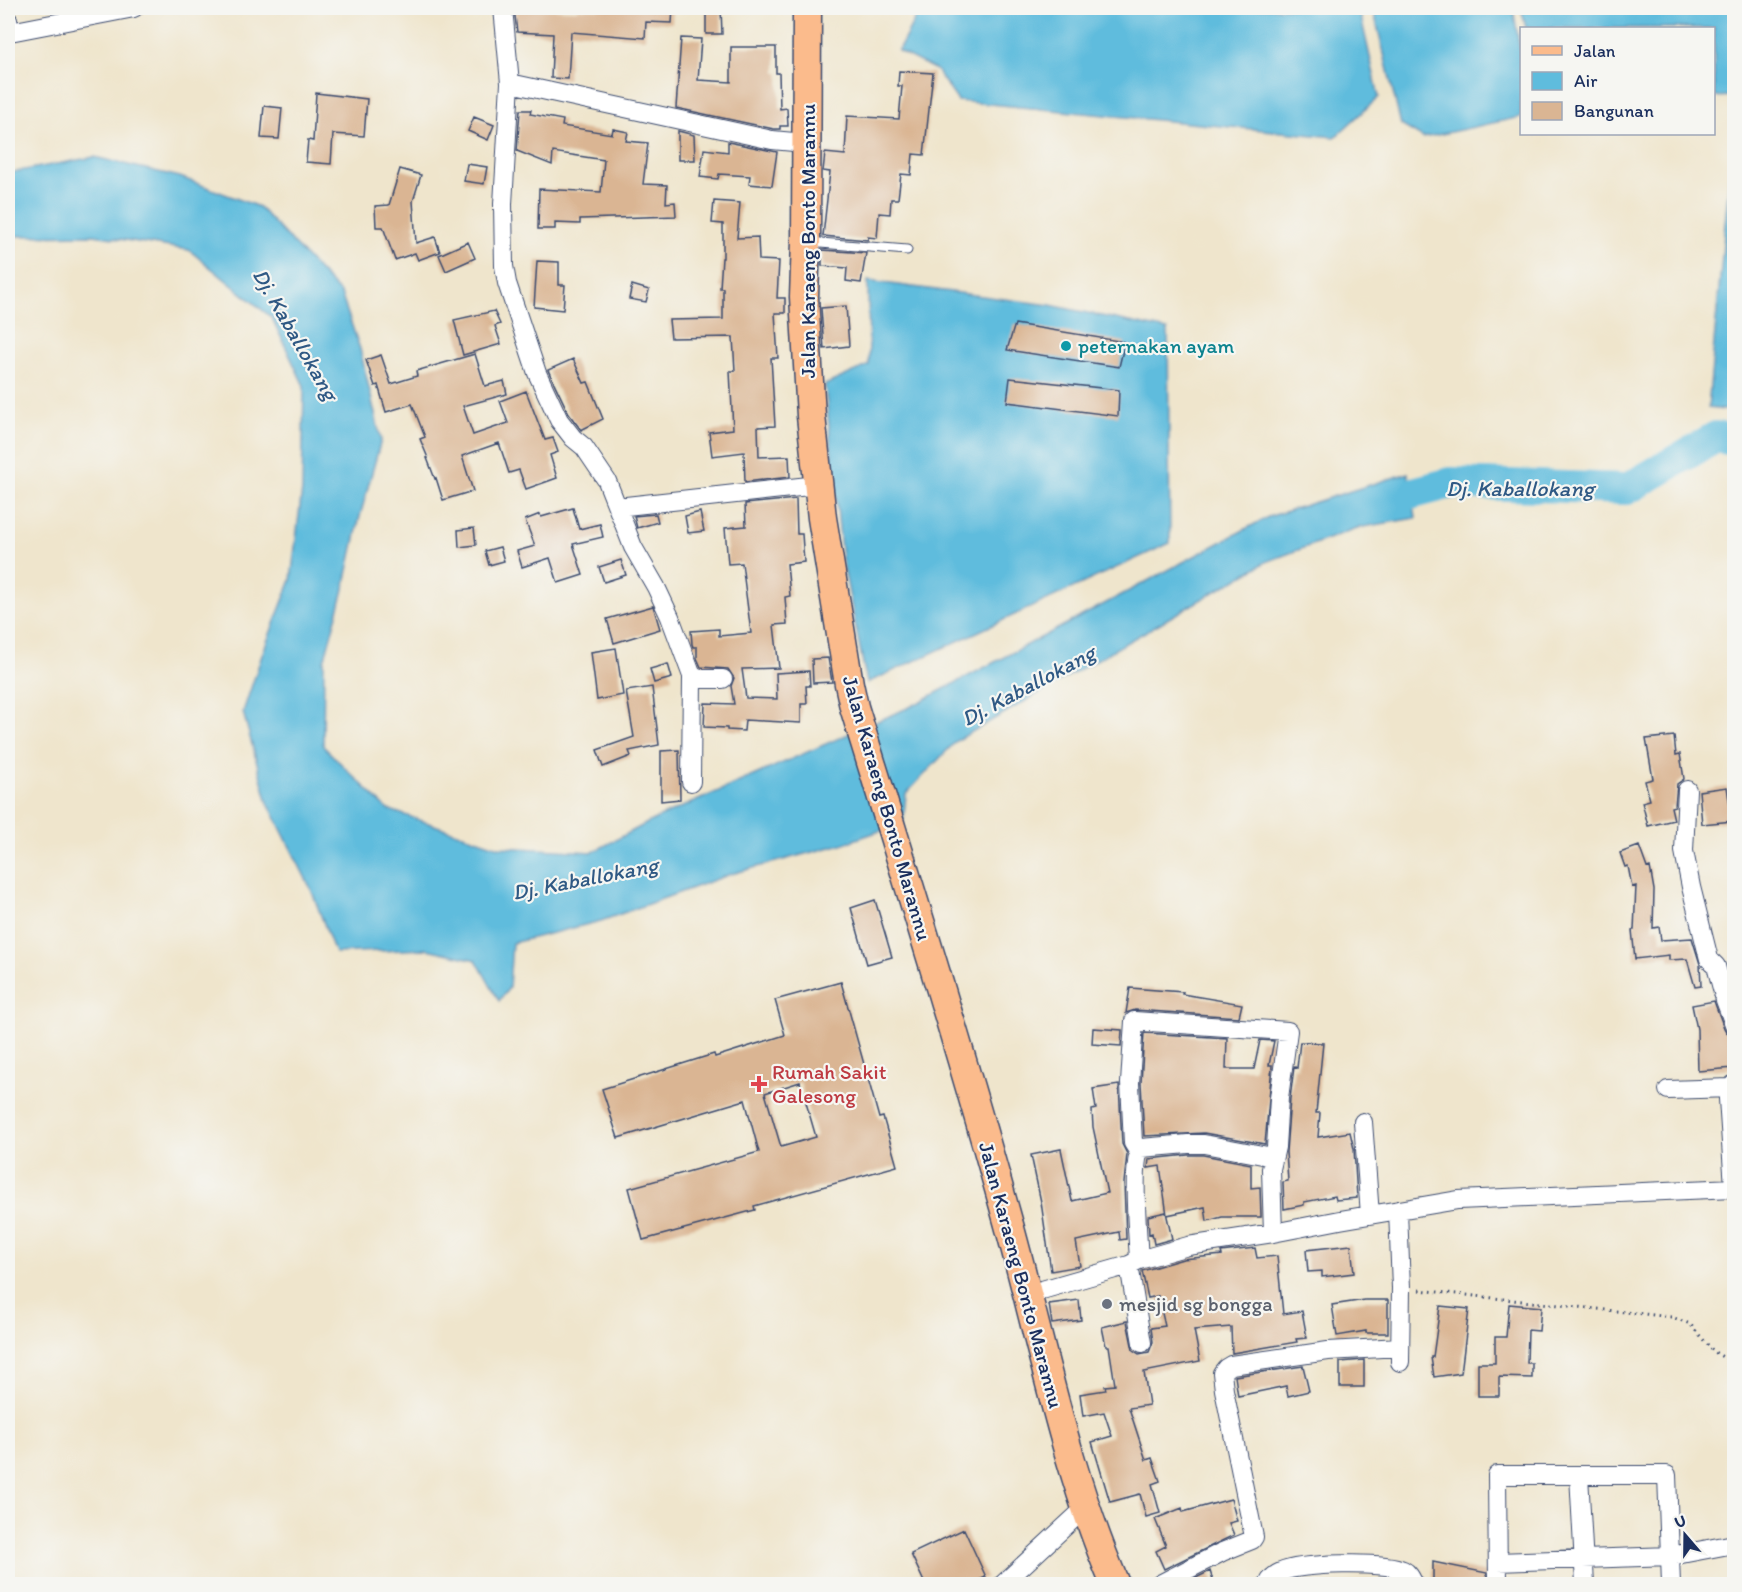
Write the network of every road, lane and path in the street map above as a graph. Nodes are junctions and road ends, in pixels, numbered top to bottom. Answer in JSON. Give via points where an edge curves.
{"nodes":[{"id":1,"x":134,"y":8,"type":"edge"},
{"id":2,"x":503,"y":8,"type":"edge"},
{"id":3,"x":807,"y":8,"type":"edge"},
{"id":4,"x":8,"y":20,"type":"edge"},
{"id":5,"x":510,"y":83,"type":"junction"},
{"id":6,"x":805,"y":143,"type":"junction"},
{"id":7,"x":806,"y":242,"type":"junction"},
{"id":8,"x":907,"y":250,"type":"dead end"},
{"id":9,"x":818,"y":485,"type":"junction"},
{"id":10,"x":617,"y":507,"type":"junction"},
{"id":11,"x":692,"y":676,"type":"junction"},
{"id":12,"x":723,"y":678,"type":"dead end"},
{"id":13,"x":691,"y":782,"type":"dead end"},
{"id":14,"x":1687,"y":790,"type":"dead end"},
{"id":15,"x":1734,"y":1024,"type":"edge"},
{"id":16,"x":1732,"y":1086,"type":"edge"},
{"id":17,"x":1668,"y":1090,"type":"dead end"},
{"id":18,"x":1363,"y":1122,"type":"dead end"},
{"id":19,"x":1138,"y":1151,"type":"junction"},
{"id":20,"x":1273,"y":1157,"type":"junction"},
{"id":21,"x":1734,"y":1188,"type":"edge"},
{"id":22,"x":1398,"y":1210,"type":"junction"},
{"id":23,"x":1370,"y":1215,"type":"junction"},
{"id":24,"x":1273,"y":1233,"type":"junction"},
{"id":25,"x":1134,"y":1263,"type":"junction"},
{"id":26,"x":1401,"y":1288,"type":"junction"},
{"id":27,"x":1028,"y":1294,"type":"junction"},
{"id":28,"x":1142,"y":1343,"type":"dead end"},
{"id":29,"x":1734,"y":1364,"type":"edge"},
{"id":30,"x":1579,"y":1475,"type":"junction"},
{"id":31,"x":1085,"y":1508,"type":"junction"},
{"id":32,"x":1734,"y":1545,"type":"edge"},
{"id":33,"x":1671,"y":1556,"type":"junction"},
{"id":34,"x":1584,"y":1560,"type":"junction"},
{"id":35,"x":1498,"y":1562,"type":"junction"},
{"id":36,"x":1003,"y":1584,"type":"edge"},
{"id":37,"x":1115,"y":1584,"type":"edge"},
{"id":38,"x":1160,"y":1584,"type":"edge"},
{"id":39,"x":1268,"y":1584,"type":"edge"},
{"id":40,"x":1414,"y":1584,"type":"edge"},
{"id":41,"x":1498,"y":1584,"type":"edge"},
{"id":42,"x":1586,"y":1584,"type":"edge"},
{"id":43,"x":1671,"y":1584,"type":"edge"}],
"edges":[{"from":1,"to":4,"type":"street","via":[[10,32]]},
{"from":2,"to":5,"type":"street"},
{"from":3,"to":6,"type":"main road","name":"Jalan Karaeng Bonto Marannu"},
{"from":5,"to":6,"type":"street","via":[[772,140]]},
{"from":5,"to":10,"type":"street","via":[[503,204],[507,282],[527,349],[559,420],[595,462]]},
{"from":6,"to":7,"type":"main road","name":"Jalan Karaeng Bonto Marannu"},
{"from":7,"to":8,"type":"lane"},
{"from":7,"to":9,"type":"main road","name":"Jalan Karaeng Bonto Marannu","via":[[804,313]]},
{"from":9,"to":10,"type":"street"},
{"from":9,"to":27,"type":"main road","name":"Jalan Karaeng Bonto Marannu","via":[[851,691]]},
{"from":10,"to":11,"type":"street","via":[[666,609]]},
{"from":11,"to":12,"type":"street"},
{"from":11,"to":13,"type":"street"},
{"from":14,"to":15,"type":"street","via":[[1684,850],[1691,888],[1709,959],[1716,966]]},
{"from":16,"to":17,"type":"street"},
{"from":16,"to":21,"type":"street","via":[[1728,1099]]},
{"from":18,"to":23,"type":"street"},
{"from":19,"to":20,"type":"street","via":[[1204,1144]]},
{"from":19,"to":20,"type":"street","via":[[1133,1143],[1130,1093],[1134,1021],[1288,1031]]},
{"from":19,"to":25,"type":"street"},
{"from":20,"to":24,"type":"street"},
{"from":21,"to":22,"type":"street","via":[[1477,1199]]},
{"from":22,"to":23,"type":"street"},
{"from":22,"to":26,"type":"street"},
{"from":23,"to":24,"type":"street"},
{"from":24,"to":25,"type":"street","via":[[1188,1246]]},
{"from":25,"to":27,"type":"street"},
{"from":25,"to":28,"type":"street"},
{"from":26,"to":29,"type":"path","via":[[1672,1317],[1690,1324],[1713,1351]]},
{"from":26,"to":38,"type":"street","via":[[1400,1354],[1328,1351],[1226,1368],[1222,1373],[1224,1390],[1254,1537]]},
{"from":27,"to":31,"type":"main road","name":"Jalan Karaeng Bonto Marannu","via":[[1045,1370]]},
{"from":30,"to":33,"type":"street","via":[[1667,1475]]},
{"from":30,"to":34,"type":"street"},
{"from":30,"to":35,"type":"street","via":[[1497,1475]]},
{"from":31,"to":36,"type":"street"},
{"from":31,"to":37,"type":"main road","name":"Jalan Karaeng Bonto Marannu"},
{"from":32,"to":33,"type":"street"},
{"from":33,"to":34,"type":"street"},
{"from":33,"to":43,"type":"street"},
{"from":34,"to":35,"type":"street"},
{"from":34,"to":42,"type":"street"},
{"from":35,"to":41,"type":"street"},
{"from":39,"to":40,"type":"street","via":[[1272,1577],[1292,1568],[1361,1564],[1400,1569],[1408,1573]]}]}
